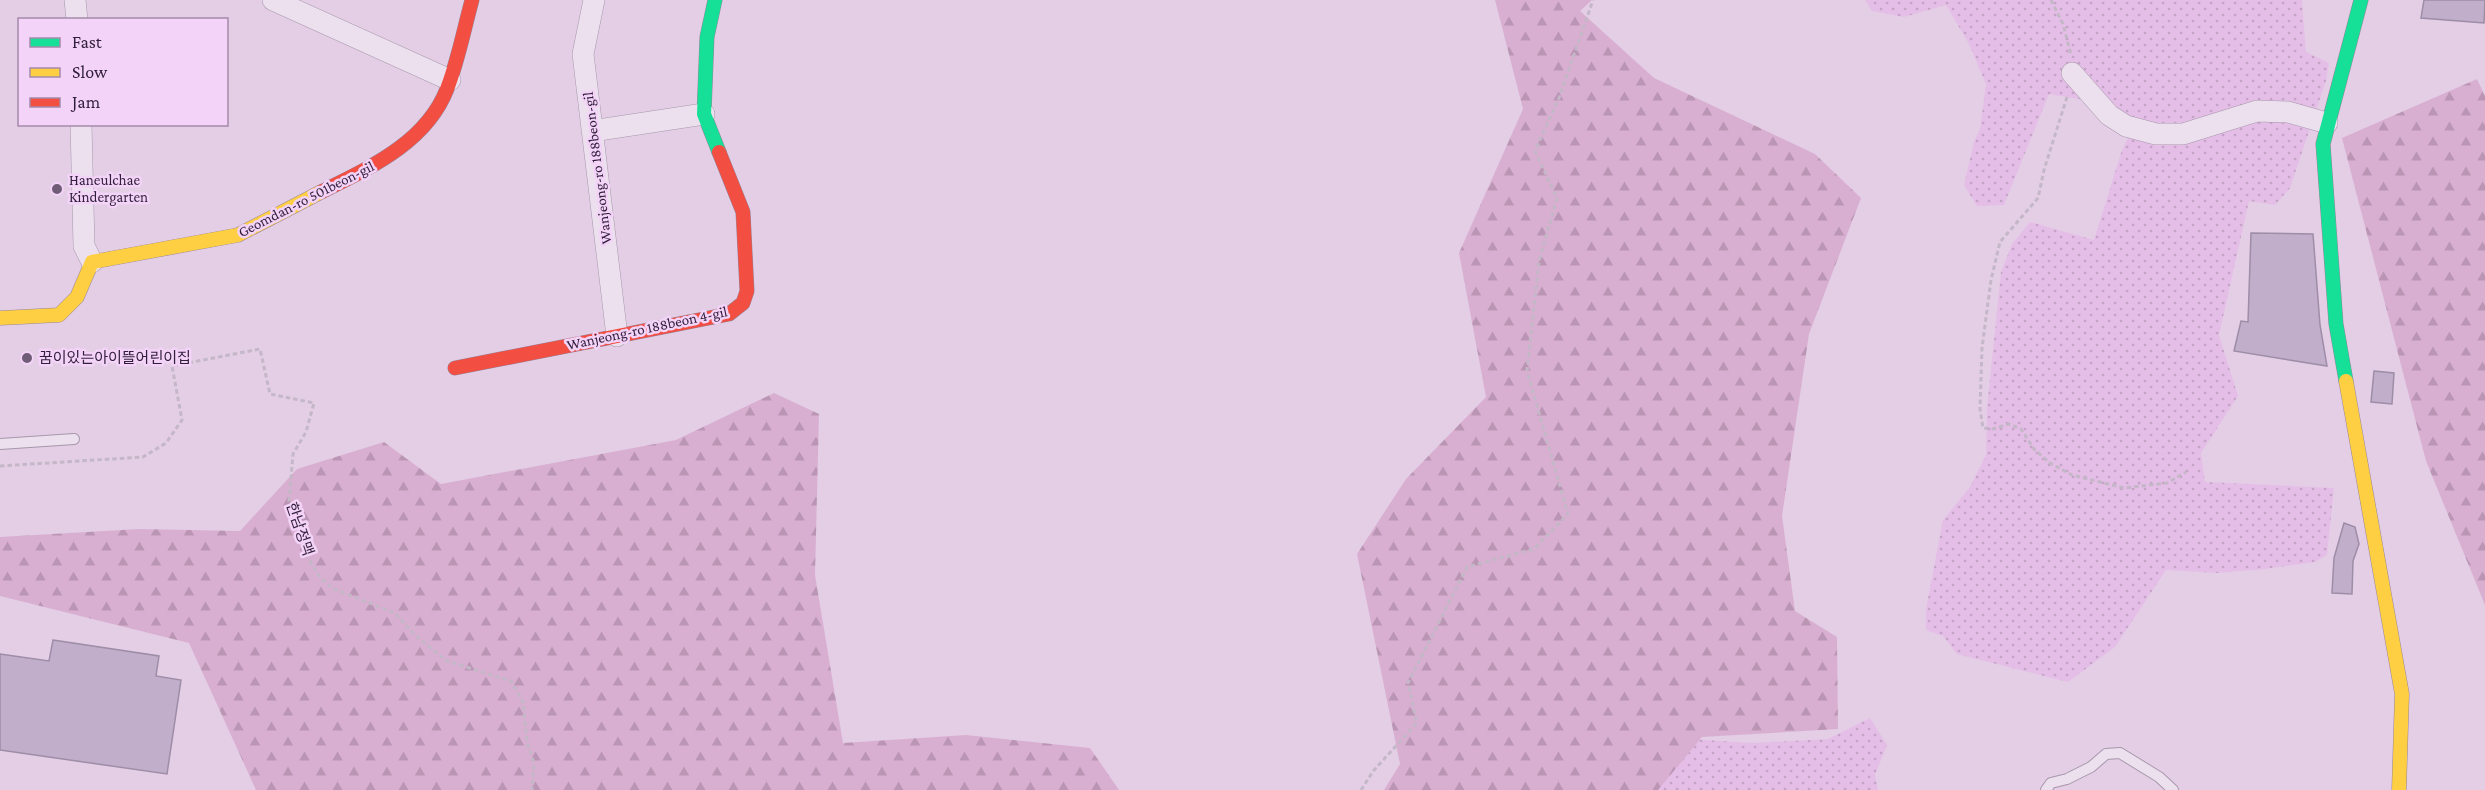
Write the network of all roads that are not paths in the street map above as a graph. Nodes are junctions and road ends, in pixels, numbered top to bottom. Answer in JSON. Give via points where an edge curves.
{"nodes":[{"id":1,"x":75,"y":0,"type":"edge"},
{"id":2,"x":273,"y":0,"type":"edge"},
{"id":3,"x":471,"y":0,"type":"edge"},
{"id":4,"x":594,"y":0,"type":"edge"},
{"id":5,"x":715,"y":0,"type":"edge"},
{"id":6,"x":2361,"y":0,"type":"edge"},
{"id":7,"x":77,"y":18,"type":"edge"},
{"id":8,"x":2072,"y":73,"type":"road end"},
{"id":9,"x":450,"y":80,"type":"junction"},
{"id":10,"x":704,"y":114,"type":"junction"},
{"id":11,"x":2327,"y":123,"type":"junction"},
{"id":12,"x":81,"y":126,"type":"edge"},
{"id":13,"x":592,"y":131,"type":"junction"},
{"id":14,"x":92,"y":262,"type":"junction"},
{"id":15,"x":0,"y":318,"type":"edge"},
{"id":16,"x":617,"y":336,"type":"junction"},
{"id":17,"x":455,"y":368,"type":"dead end"},
{"id":18,"x":74,"y":439,"type":"dead end"},
{"id":19,"x":0,"y":444,"type":"edge"},
{"id":20,"x":2046,"y":790,"type":"edge"},
{"id":21,"x":2173,"y":790,"type":"edge"},
{"id":22,"x":2399,"y":790,"type":"edge"}],
"edges":[{"from":1,"to":7,"type":"street"},
{"from":2,"to":9,"type":"street"},
{"from":3,"to":9,"type":"street","name":"Geomdan-ro 501beon-gil"},
{"from":4,"to":13,"type":"street","name":"Wanjeong-ro 188beon-gil","via":[[583,54]]},
{"from":5,"to":10,"type":"street","name":"Wanjeong-ro 188beon 4-gil","via":[[707,37]]},
{"from":6,"to":11,"type":"street"},
{"from":8,"to":11,"type":"street","via":[[2109,115],[2126,126],[2156,134],[2183,134],[2257,111],[2288,112]]},
{"from":9,"to":14,"type":"street","name":"Geomdan-ro 501beon-gil","via":[[435,111],[411,140],[376,164],[238,236]]},
{"from":10,"to":13,"type":"street"},
{"from":10,"to":16,"type":"street","name":"Wanjeong-ro 188beon 4-gil","via":[[743,212],[747,291],[743,303],[729,314]]},
{"from":11,"to":22,"type":"street","via":[[2323,144],[2336,324],[2402,694]]},
{"from":12,"to":14,"type":"street","via":[[84,246]]},
{"from":13,"to":16,"type":"street","name":"Wanjeong-ro 188beon-gil"},
{"from":14,"to":15,"type":"street","via":[[77,297],[59,315]]},
{"from":16,"to":17,"type":"street","name":"Wanjeong-ro 188beon 4-gil"},
{"from":18,"to":19,"type":"lane"},
{"from":20,"to":21,"type":"lane","via":[[2051,783],[2091,767],[2106,754],[2120,753]]}]}
